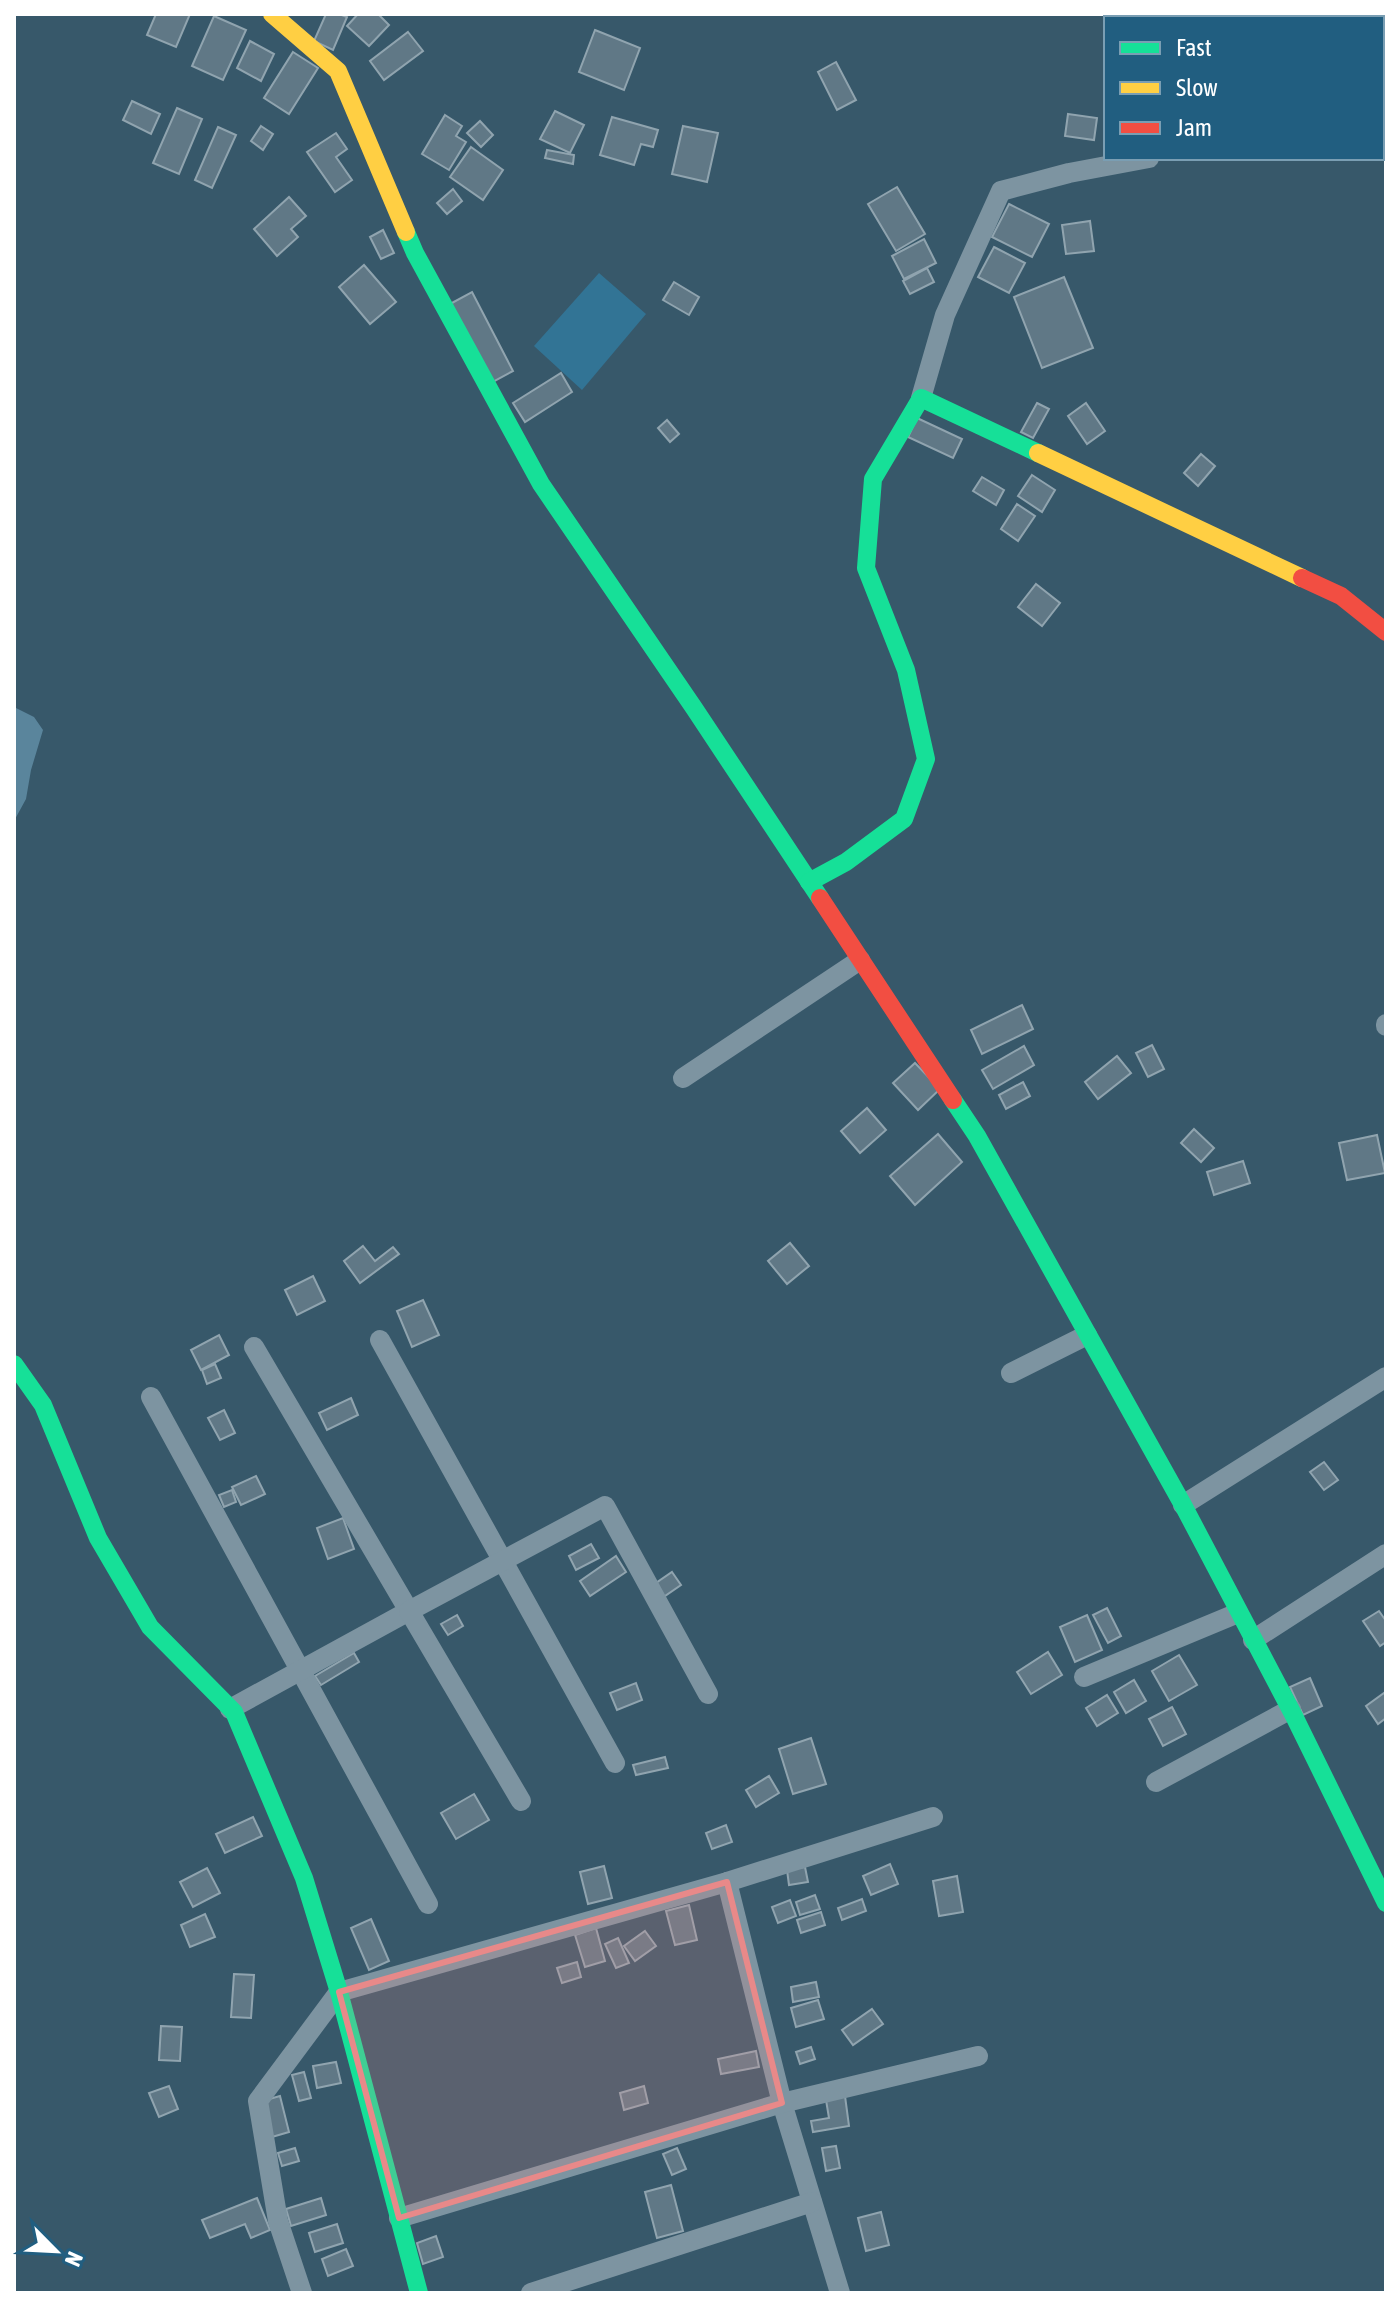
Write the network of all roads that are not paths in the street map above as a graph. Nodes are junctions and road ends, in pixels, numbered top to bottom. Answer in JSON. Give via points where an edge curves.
{"nodes":[{"id":1,"x":272,"y":14,"type":"edge"},
{"id":2,"x":1138,"y":160,"type":"edge"},
{"id":3,"x":921,"y":398,"type":"junction"},
{"id":4,"x":1386,"y":632,"type":"edge"},
{"id":5,"x":809,"y":882,"type":"junction"},
{"id":6,"x":860,"y":960,"type":"junction"},
{"id":7,"x":683,"y":1078,"type":"dead end"},
{"id":8,"x":1087,"y":1335,"type":"junction"},
{"id":9,"x":380,"y":1340,"type":"dead end"},
{"id":10,"x":254,"y":1347,"type":"dead end"},
{"id":11,"x":14,"y":1364,"type":"edge"},
{"id":12,"x":1011,"y":1373,"type":"dead end"},
{"id":13,"x":1386,"y":1377,"type":"edge"},
{"id":14,"x":151,"y":1397,"type":"dead end"},
{"id":15,"x":1183,"y":1505,"type":"junction"},
{"id":16,"x":1386,"y":1554,"type":"edge"},
{"id":17,"x":503,"y":1561,"type":"junction"},
{"id":18,"x":409,"y":1611,"type":"junction"},
{"id":19,"x":1238,"y":1613,"type":"junction"},
{"id":20,"x":1253,"y":1640,"type":"junction"},
{"id":21,"x":299,"y":1671,"type":"junction"},
{"id":22,"x":1084,"y":1677,"type":"dead end"},
{"id":23,"x":708,"y":1694,"type":"dead end"},
{"id":24,"x":230,"y":1709,"type":"junction"},
{"id":25,"x":1291,"y":1709,"type":"junction"},
{"id":26,"x":615,"y":1763,"type":"dead end"},
{"id":27,"x":1156,"y":1782,"type":"dead end"},
{"id":28,"x":521,"y":1801,"type":"dead end"},
{"id":29,"x":933,"y":1817,"type":"dead end"},
{"id":30,"x":727,"y":1882,"type":"junction"},
{"id":31,"x":1386,"y":1903,"type":"edge"},
{"id":32,"x":428,"y":1904,"type":"dead end"},
{"id":33,"x":339,"y":1992,"type":"junction"},
{"id":34,"x":978,"y":2056,"type":"dead end"},
{"id":35,"x":782,"y":2103,"type":"junction"},
{"id":36,"x":812,"y":2202,"type":"junction"},
{"id":37,"x":399,"y":2218,"type":"junction"},
{"id":38,"x":302,"y":2293,"type":"edge"},
{"id":39,"x":419,"y":2293,"type":"edge"},
{"id":40,"x":531,"y":2293,"type":"edge"},
{"id":41,"x":840,"y":2293,"type":"edge"}],
"edges":[{"from":1,"to":5,"type":"street","via":[[338,71],[415,253],[541,484]]},
{"from":2,"to":3,"type":"street","via":[[1001,191],[945,315]]},
{"from":3,"to":4,"type":"street","via":[[1341,596]]},
{"from":3,"to":5,"type":"street","via":[[873,479],[866,568],[906,670],[926,759],[904,819]]},
{"from":5,"to":6,"type":"street"},
{"from":6,"to":7,"type":"street"},
{"from":6,"to":8,"type":"street","via":[[977,1136]]},
{"from":8,"to":12,"type":"street"},
{"from":8,"to":15,"type":"street"},
{"from":9,"to":17,"type":"street"},
{"from":10,"to":18,"type":"street"},
{"from":11,"to":24,"type":"street","via":[[43,1405],[98,1538],[150,1627]]},
{"from":13,"to":15,"type":"street"},
{"from":14,"to":21,"type":"street"},
{"from":15,"to":19,"type":"street"},
{"from":16,"to":20,"type":"street"},
{"from":17,"to":18,"type":"street"},
{"from":17,"to":23,"type":"street","via":[[605,1506]]},
{"from":17,"to":26,"type":"street"},
{"from":18,"to":21,"type":"street"},
{"from":18,"to":28,"type":"street"},
{"from":19,"to":20,"type":"street"},
{"from":19,"to":22,"type":"street"},
{"from":20,"to":25,"type":"street"},
{"from":21,"to":24,"type":"street"},
{"from":21,"to":32,"type":"street"},
{"from":24,"to":33,"type":"street","via":[[304,1878]]},
{"from":25,"to":27,"type":"street"},
{"from":25,"to":31,"type":"street"},
{"from":29,"to":30,"type":"street"},
{"from":30,"to":33,"type":"street"},
{"from":30,"to":35,"type":"street"},
{"from":33,"to":37,"type":"street"},
{"from":33,"to":38,"type":"street","via":[[258,2101],[278,2221]]},
{"from":34,"to":35,"type":"street"},
{"from":35,"to":36,"type":"street"},
{"from":35,"to":37,"type":"street"},
{"from":36,"to":40,"type":"street"},
{"from":36,"to":41,"type":"street"},
{"from":37,"to":39,"type":"street"}]}
